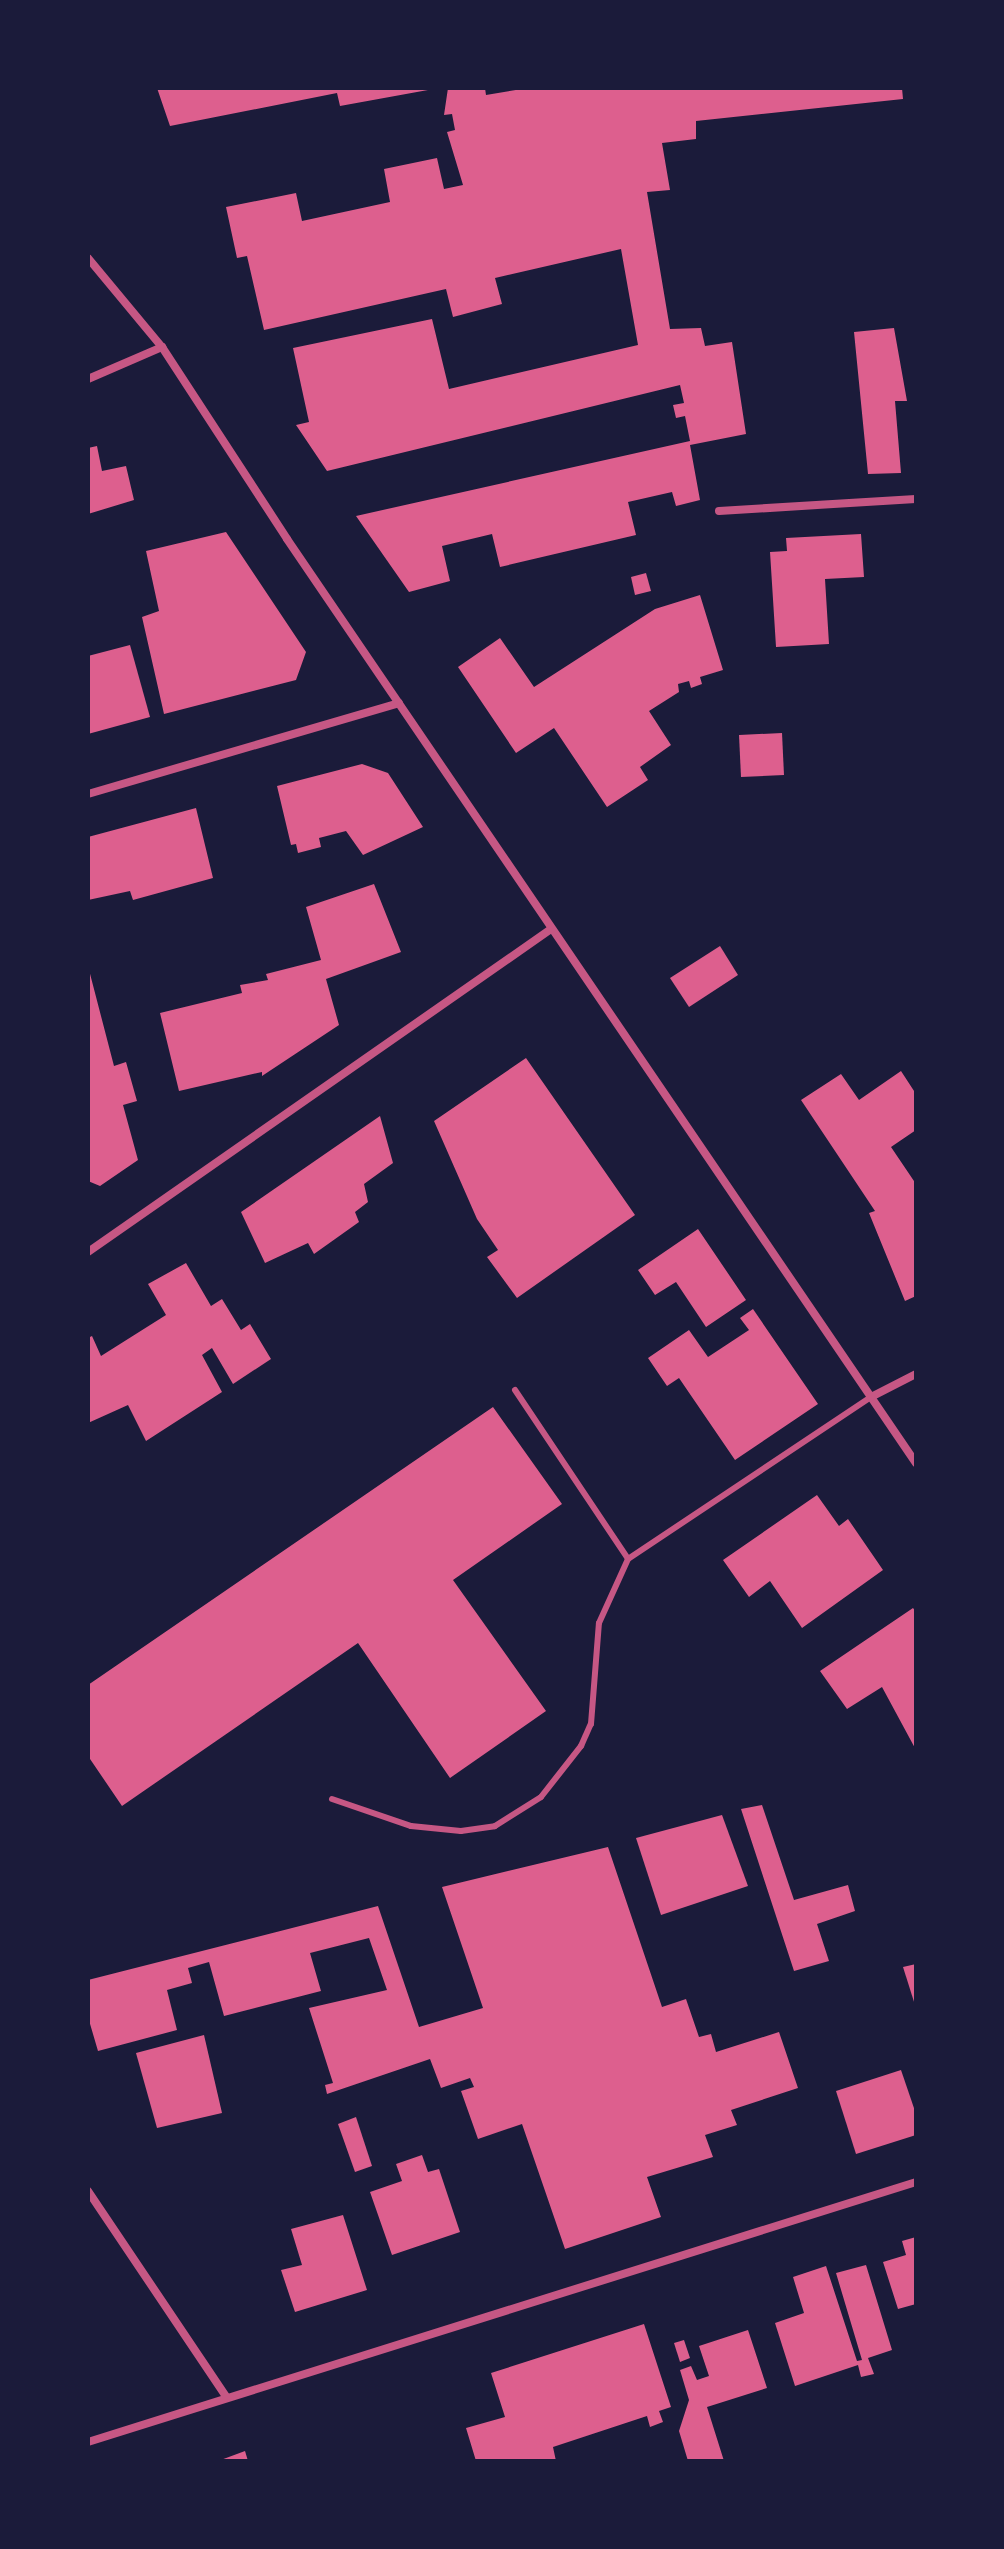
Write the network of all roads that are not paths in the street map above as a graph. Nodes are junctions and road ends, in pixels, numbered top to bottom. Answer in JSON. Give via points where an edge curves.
{"nodes":[{"id":1,"x":88,"y":258,"type":"edge"},
{"id":2,"x":162,"y":347,"type":"junction"},
{"id":3,"x":88,"y":379,"type":"edge"},
{"id":4,"x":916,"y":499,"type":"edge"},
{"id":5,"x":719,"y":511,"type":"dead end"},
{"id":6,"x":399,"y":703,"type":"junction"},
{"id":7,"x":88,"y":794,"type":"edge"},
{"id":8,"x":551,"y":929,"type":"junction"},
{"id":9,"x":88,"y":1252,"type":"edge"},
{"id":10,"x":916,"y":1374,"type":"edge"},
{"id":11,"x":515,"y":1390,"type":"dead end"},
{"id":12,"x":871,"y":1397,"type":"junction"},
{"id":13,"x":916,"y":1463,"type":"edge"},
{"id":14,"x":628,"y":1559,"type":"junction"},
{"id":15,"x":332,"y":1799,"type":"dead end"},
{"id":16,"x":916,"y":2182,"type":"edge"},
{"id":17,"x":88,"y":2191,"type":"edge"},
{"id":18,"x":227,"y":2398,"type":"junction"},
{"id":19,"x":88,"y":2442,"type":"edge"}],
"edges":[{"from":1,"to":2,"type":"street"},
{"from":2,"to":3,"type":"street"},
{"from":2,"to":6,"type":"street"},
{"from":4,"to":5,"type":"street"},
{"from":6,"to":7,"type":"street"},
{"from":6,"to":8,"type":"street"},
{"from":8,"to":9,"type":"street"},
{"from":8,"to":12,"type":"street"},
{"from":10,"to":12,"type":"street"},
{"from":11,"to":14,"type":"lane"},
{"from":12,"to":13,"type":"street"},
{"from":12,"to":14,"type":"lane"},
{"from":14,"to":15,"type":"lane","via":[[599,1623],[591,1724],[575,1755],[541,1797],[495,1826],[461,1831],[411,1826]]},
{"from":16,"to":18,"type":"street"},
{"from":17,"to":18,"type":"street"},
{"from":18,"to":19,"type":"street"}]}
